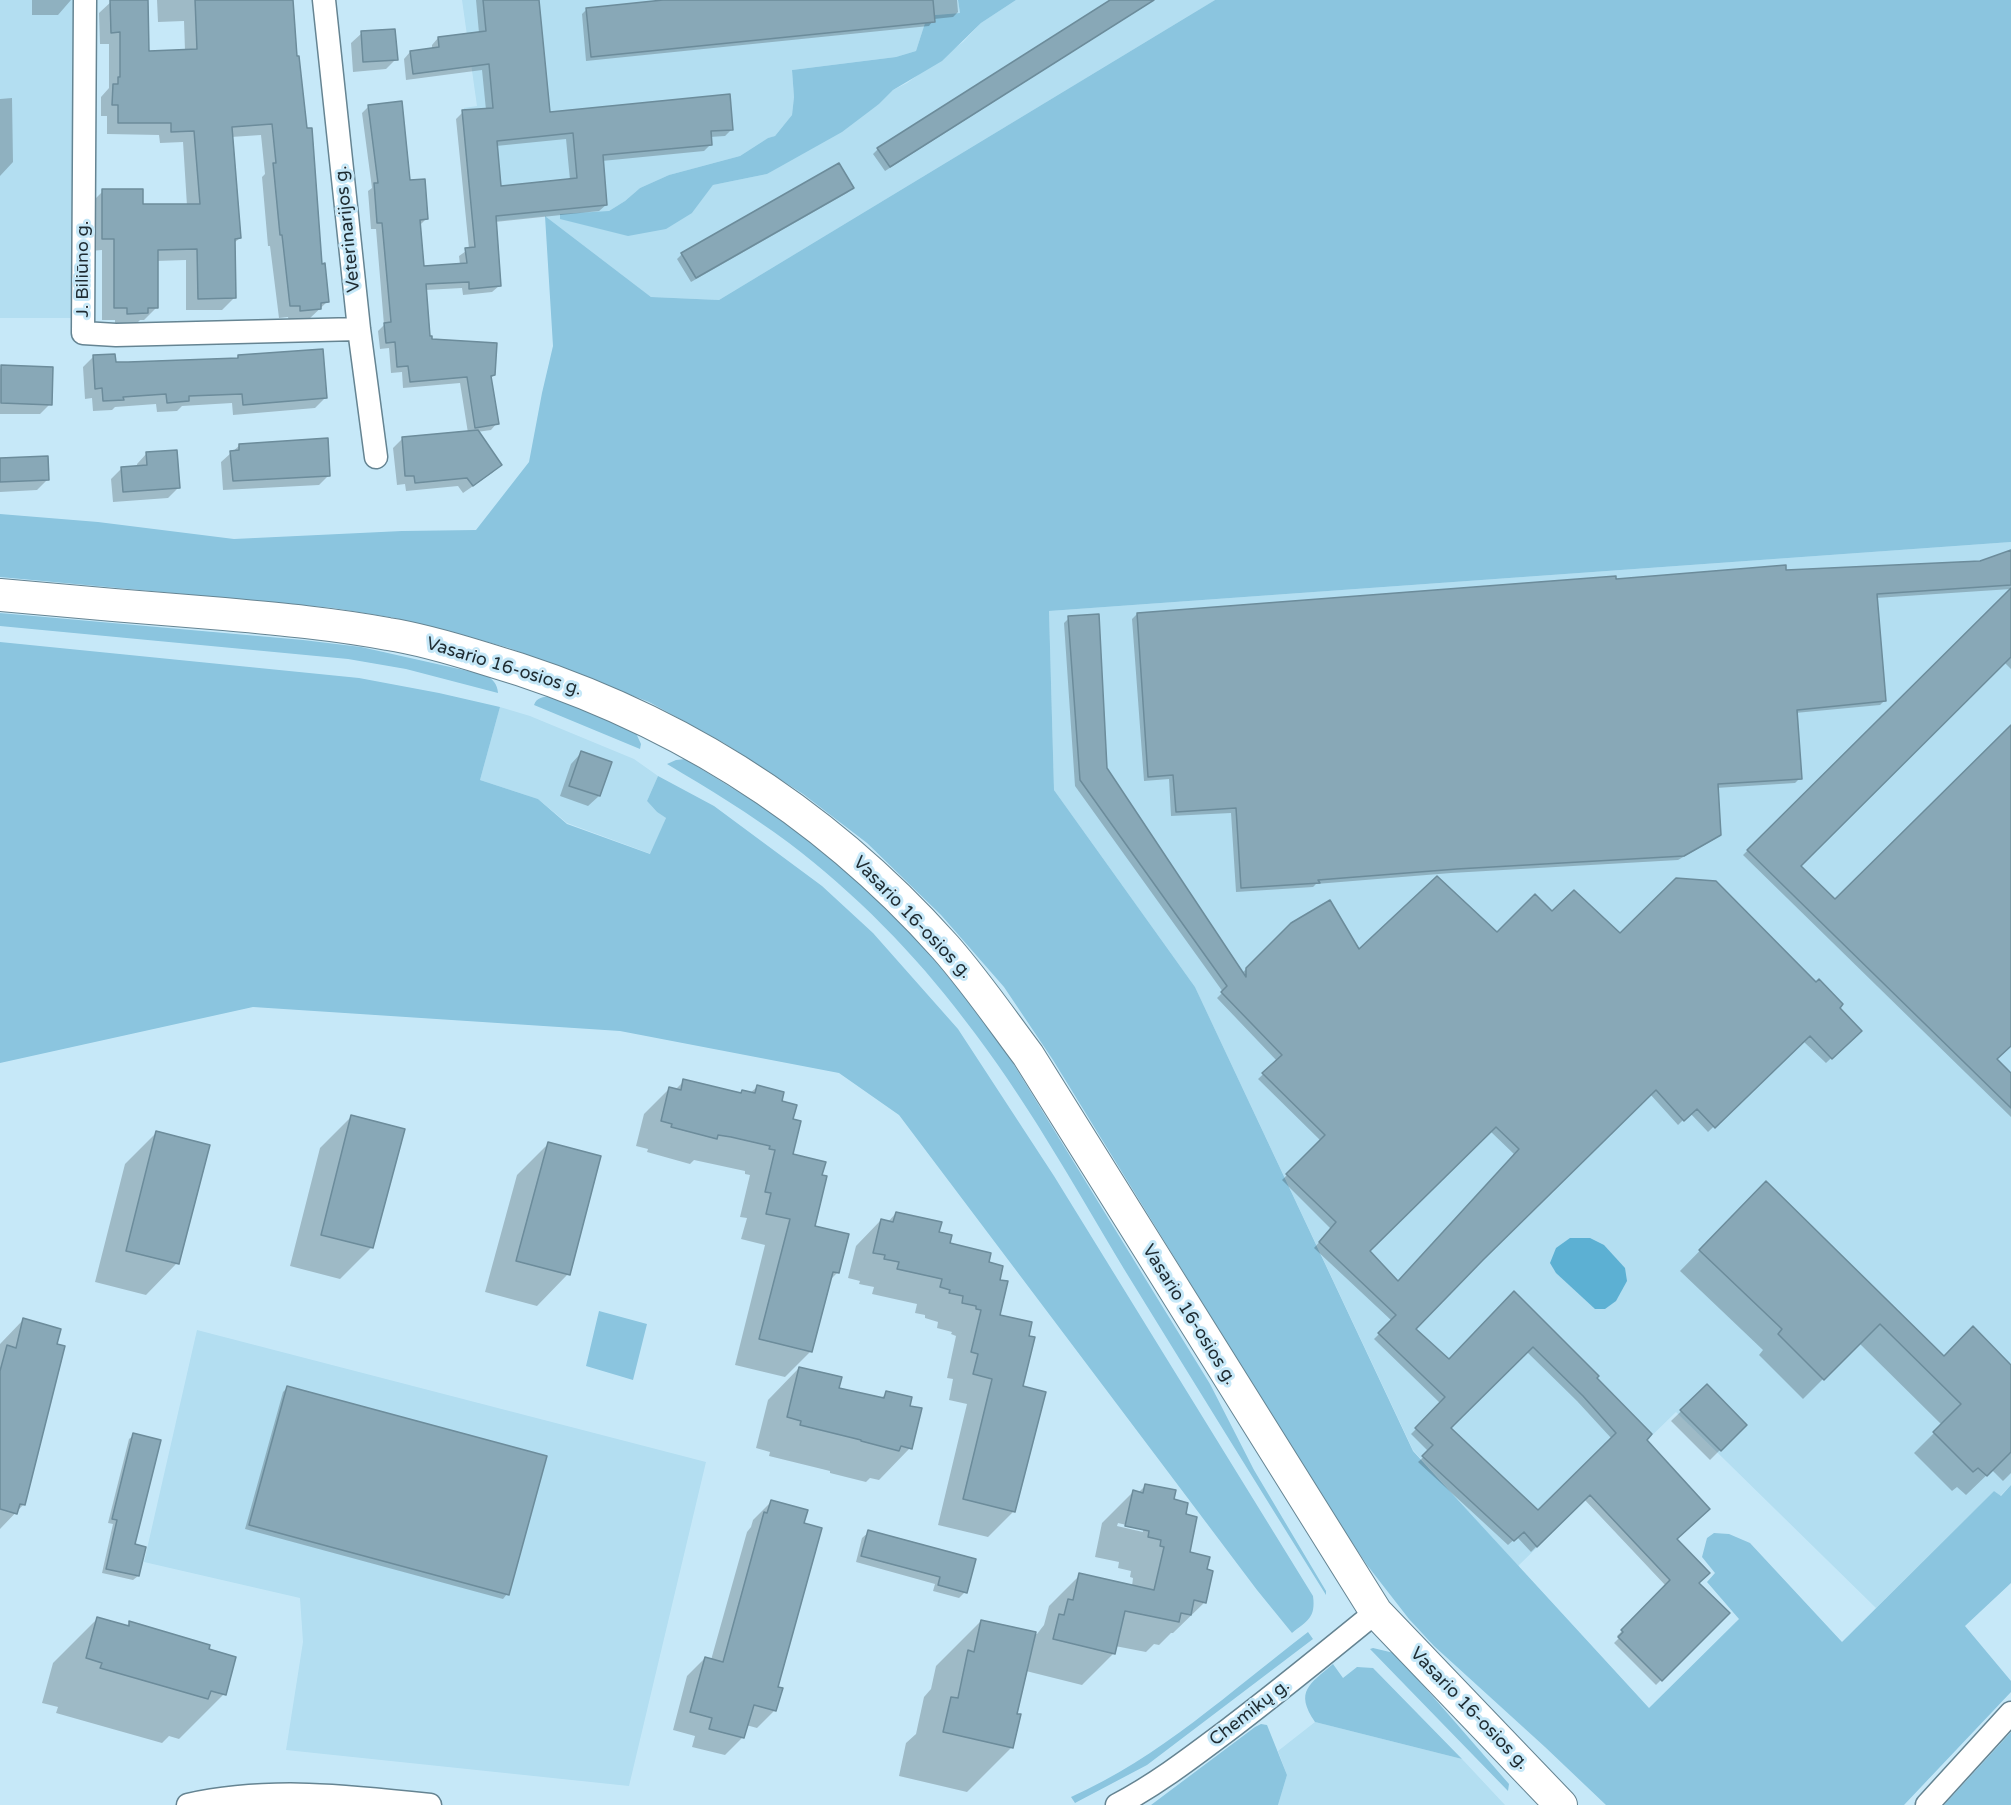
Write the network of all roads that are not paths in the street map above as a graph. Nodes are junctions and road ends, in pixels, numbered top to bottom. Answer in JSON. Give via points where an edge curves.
{"nodes":[{"id":1,"x":84,"y":0,"type":"edge"},
{"id":2,"x":324,"y":0,"type":"edge"},
{"id":3,"x":359,"y":329,"type":"junction"},
{"id":4,"x":376,"y":458,"type":"dead end"},
{"id":5,"x":0,"y":595,"type":"edge"},
{"id":6,"x":1376,"y":1612,"type":"junction"},
{"id":7,"x":2011,"y":1713,"type":"edge"},
{"id":8,"x":188,"y":1805,"type":"edge"},
{"id":9,"x":430,"y":1805,"type":"edge"},
{"id":10,"x":1117,"y":1805,"type":"edge"},
{"id":11,"x":1561,"y":1805,"type":"edge"},
{"id":12,"x":1927,"y":1805,"type":"edge"}],
"edges":[{"from":1,"to":3,"type":"street","name":"J. Biliūno g.","via":[[83,333]]},
{"from":2,"to":3,"type":"street","name":"Veterinarijos g."},
{"from":3,"to":4,"type":"street","name":"Veterinarijos g."},
{"from":5,"to":6,"type":"main road","name":"Vasario 16-osios g.","via":[[322,623],[445,646],[602,699],[716,757],[764,787],[851,854],[945,947],[986,998],[1028,1055]]},
{"from":6,"to":10,"type":"street","name":"Chemikų g.","via":[[1198,1753]]},
{"from":6,"to":11,"type":"main road","name":"Vasario 16-osios g."},
{"from":7,"to":12,"type":"street"},
{"from":8,"to":9,"type":"street","via":[[299,1794]]}]}
